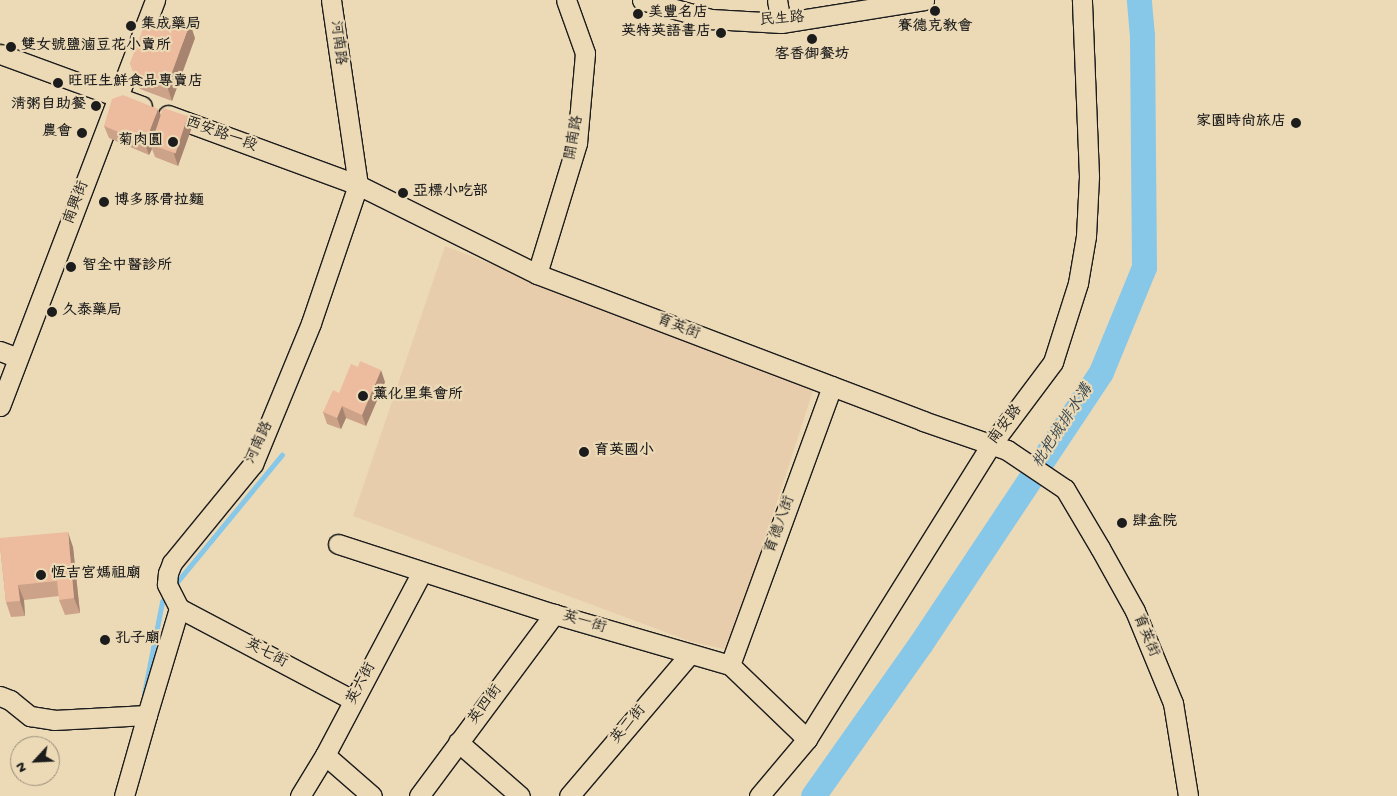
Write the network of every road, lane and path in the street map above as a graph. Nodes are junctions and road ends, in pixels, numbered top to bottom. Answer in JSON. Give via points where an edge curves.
{"nodes":[{"id":1,"x":155,"y":0,"type":"edge"},
{"id":2,"x":331,"y":0,"type":"edge"},
{"id":3,"x":566,"y":0,"type":"edge"},
{"id":4,"x":642,"y":0,"type":"edge"},
{"id":5,"x":777,"y":0,"type":"edge"},
{"id":6,"x":924,"y":0,"type":"edge"},
{"id":7,"x":1082,"y":0,"type":"edge"},
{"id":8,"x":781,"y":23,"type":"junction"},
{"id":9,"x":0,"y":54,"type":"edge"},
{"id":10,"x":118,"y":97,"type":"junction"},
{"id":11,"x":358,"y":185,"type":"junction"},
{"id":12,"x":536,"y":274,"type":"junction"},
{"id":13,"x":0,"y":351,"type":"edge"},
{"id":14,"x":18,"y":358,"type":"junction"},
{"id":15,"x":832,"y":386,"type":"junction"},
{"id":16,"x":0,"y":406,"type":"edge"},
{"id":17,"x":999,"y":448,"type":"junction"},
{"id":18,"x":338,"y":544,"type":"dead end"},
{"id":19,"x":422,"y":572,"type":"junction"},
{"id":20,"x":179,"y":608,"type":"junction"},
{"id":21,"x":554,"y":614,"type":"junction"},
{"id":22,"x":690,"y":655,"type":"junction"},
{"id":23,"x":730,"y":665,"type":"junction"},
{"id":24,"x":0,"y":696,"type":"edge"},
{"id":25,"x":353,"y":700,"type":"junction"},
{"id":26,"x":147,"y":714,"type":"junction"},
{"id":27,"x":807,"y":738,"type":"junction"},
{"id":28,"x":458,"y":742,"type":"junction"},
{"id":29,"x":325,"y":756,"type":"junction"},
{"id":30,"x":124,"y":796,"type":"edge"},
{"id":31,"x":300,"y":796,"type":"edge"},
{"id":32,"x":372,"y":796,"type":"edge"},
{"id":33,"x":419,"y":796,"type":"edge"},
{"id":34,"x":520,"y":796,"type":"edge"},
{"id":35,"x":569,"y":796,"type":"edge"},
{"id":36,"x":759,"y":796,"type":"edge"},
{"id":37,"x":1188,"y":796,"type":"edge"}],
"edges":[{"from":1,"to":10,"type":"street","name":"南興街"},
{"from":2,"to":11,"type":"street","name":"河南路"},
{"from":3,"to":12,"type":"street","name":"開南路","via":[[585,53],[577,143]]},
{"from":4,"to":8,"type":"street","name":"民生路","via":[[712,19]]},
{"from":5,"to":8,"type":"street"},
{"from":6,"to":8,"type":"street","name":"民生路"},
{"from":7,"to":17,"type":"street","name":"南安路","via":[[1090,176],[1084,256],[1053,362]]},
{"from":9,"to":10,"type":"street","name":"西安路一段"},
{"from":10,"to":11,"type":"street","name":"西安路一段"},
{"from":10,"to":14,"type":"street","name":"南興街"},
{"from":11,"to":12,"type":"street","name":"育英街"},
{"from":11,"to":20,"type":"street","name":"河南路","via":[[311,323],[253,464],[172,563],[167,584]]},
{"from":12,"to":15,"type":"street","name":"育英街"},
{"from":13,"to":14,"type":"street"},
{"from":14,"to":16,"type":"street","name":"南興街"},
{"from":15,"to":17,"type":"street","name":"育英街"},
{"from":15,"to":23,"type":"street","name":"育德八街"},
{"from":17,"to":27,"type":"street","name":"南安路"},
{"from":17,"to":37,"type":"street","name":"育英街","via":[[1065,489],[1135,611],[1172,703]]},
{"from":18,"to":19,"type":"street","name":"英一街"},
{"from":19,"to":21,"type":"street","name":"英一街"},
{"from":19,"to":25,"type":"street","name":"英六街"},
{"from":20,"to":25,"type":"street","name":"英七街"},
{"from":20,"to":26,"type":"street"},
{"from":21,"to":22,"type":"street","name":"英一街"},
{"from":21,"to":28,"type":"street","name":"英四街"},
{"from":22,"to":23,"type":"street","name":"英一街"},
{"from":22,"to":35,"type":"street","name":"英二街"},
{"from":23,"to":27,"type":"street","name":"英一街"},
{"from":24,"to":26,"type":"street","via":[[30,716],[54,720]]},
{"from":25,"to":29,"type":"street","name":"英六街"},
{"from":26,"to":30,"type":"street"},
{"from":27,"to":36,"type":"street","name":"南安路"},
{"from":28,"to":33,"type":"street","name":"英四街"},
{"from":28,"to":34,"type":"street"},
{"from":29,"to":31,"type":"street","name":"英六街"},
{"from":29,"to":32,"type":"street"}]}
